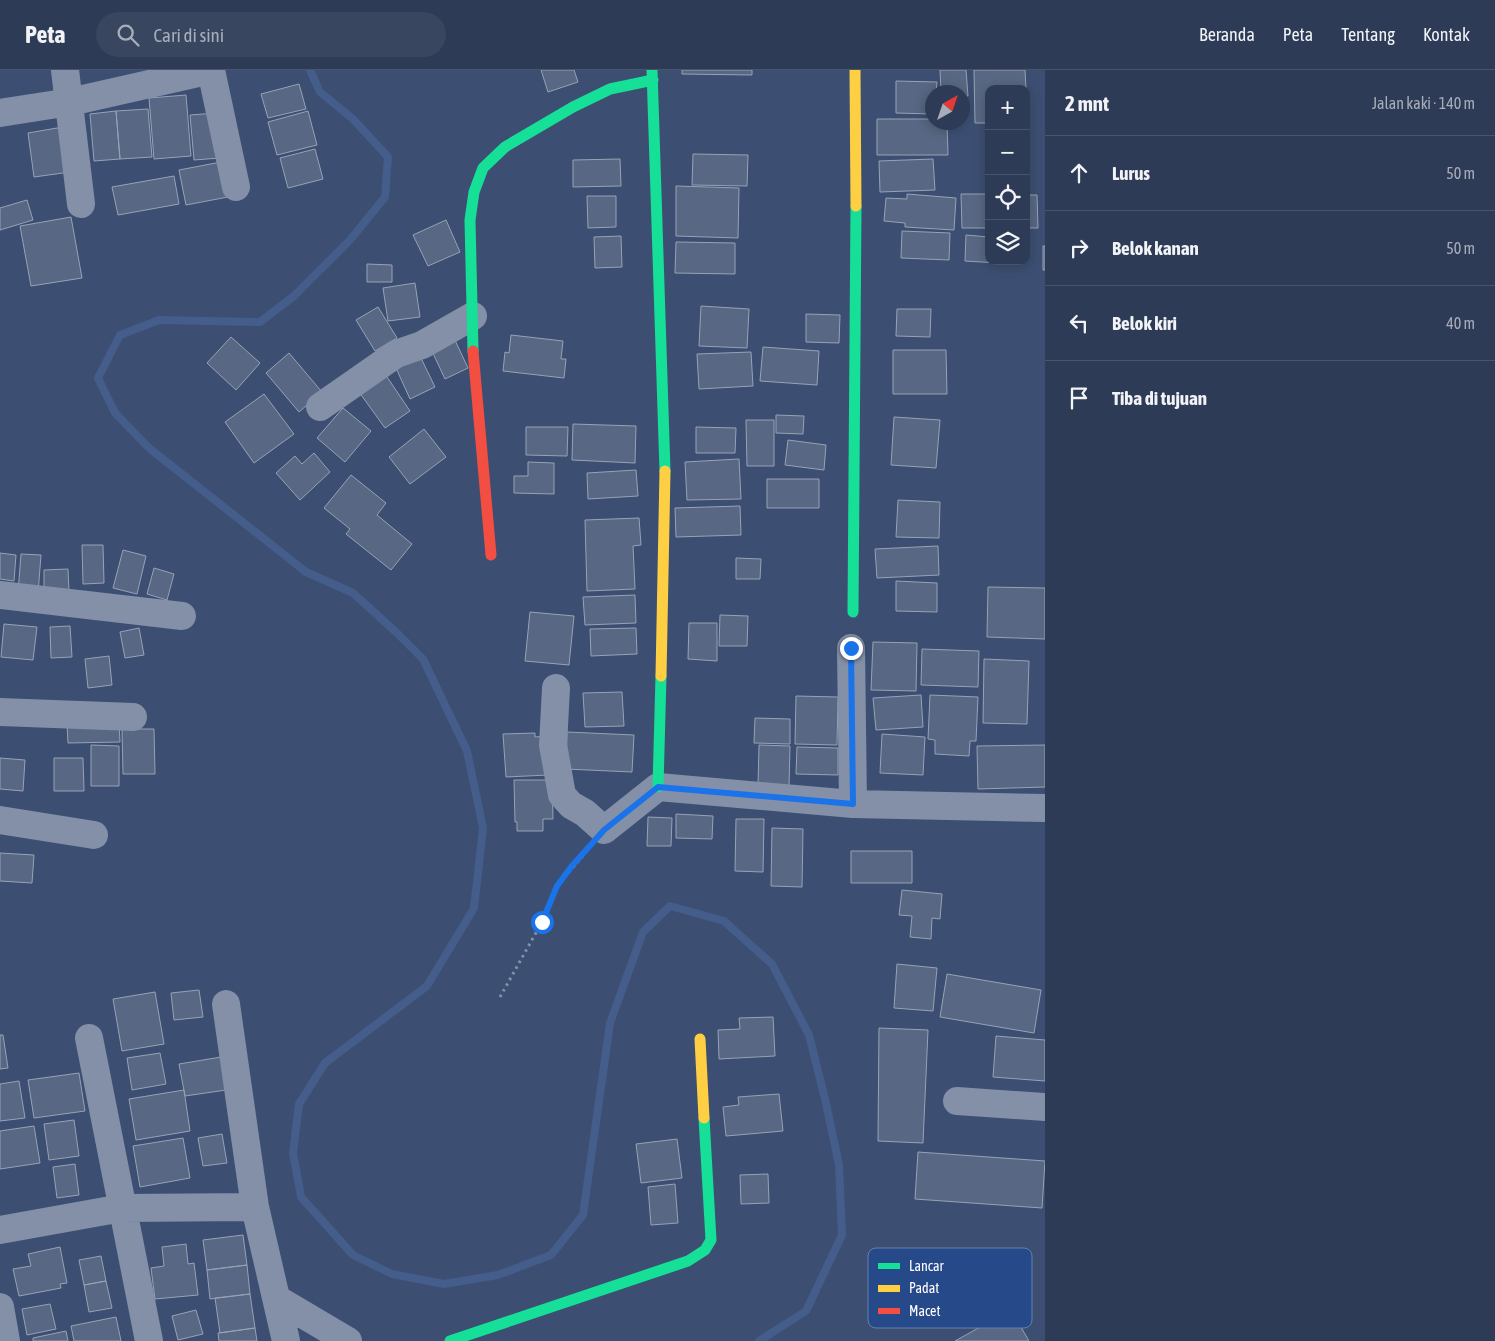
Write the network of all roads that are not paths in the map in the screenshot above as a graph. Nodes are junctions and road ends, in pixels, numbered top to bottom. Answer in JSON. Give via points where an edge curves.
{"nodes":[{"id":1,"x":65,"y":70,"type":"edge"},
{"id":2,"x":211,"y":70,"type":"edge"},
{"id":3,"x":855,"y":70,"type":"edge"},
{"id":4,"x":653,"y":75,"type":"edge"},
{"id":5,"x":70,"y":102,"type":"junction"},
{"id":6,"x":0,"y":113,"type":"edge"},
{"id":7,"x":236,"y":187,"type":"dead end"},
{"id":8,"x":81,"y":204,"type":"dead end"},
{"id":9,"x":473,"y":316,"type":"junction"},
{"id":10,"x":320,"y":407,"type":"dead end"},
{"id":11,"x":491,"y":555,"type":"dead end"},
{"id":12,"x":0,"y":595,"type":"edge"},
{"id":13,"x":853,"y":612,"type":"dead end"},
{"id":14,"x":182,"y":616,"type":"dead end"},
{"id":15,"x":851,"y":648,"type":"dead end"},
{"id":16,"x":556,"y":688,"type":"dead end"},
{"id":17,"x":0,"y":712,"type":"edge"},
{"id":18,"x":133,"y":718,"type":"dead end"},
{"id":19,"x":658,"y":787,"type":"junction"},
{"id":20,"x":853,"y":804,"type":"junction"},
{"id":21,"x":1045,"y":808,"type":"edge"},
{"id":22,"x":0,"y":820,"type":"edge"},
{"id":23,"x":94,"y":835,"type":"dead end"},
{"id":24,"x":226,"y":1004,"type":"dead end"},
{"id":25,"x":89,"y":1038,"type":"dead end"},
{"id":26,"x":700,"y":1039,"type":"dead end"},
{"id":27,"x":956,"y":1101,"type":"dead end"},
{"id":28,"x":1045,"y":1107,"type":"edge"},
{"id":29,"x":255,"y":1207,"type":"junction"},
{"id":30,"x":122,"y":1208,"type":"junction"},
{"id":31,"x":0,"y":1230,"type":"edge"},
{"id":32,"x":277,"y":1300,"type":"junction"},
{"id":33,"x":0,"y":1307,"type":"edge"},
{"id":34,"x":6,"y":1341,"type":"edge"},
{"id":35,"x":149,"y":1341,"type":"edge"},
{"id":36,"x":286,"y":1341,"type":"edge"},
{"id":37,"x":348,"y":1341,"type":"edge"},
{"id":38,"x":450,"y":1341,"type":"edge"}],
"edges":[{"from":1,"to":5,"type":"street"},
{"from":2,"to":5,"type":"street"},
{"from":2,"to":7,"type":"street"},
{"from":3,"to":13,"type":"street","via":[[857,274]]},
{"from":4,"to":9,"type":"street","via":[[573,107],[504,147],[483,168],[474,192],[470,220]]},
{"from":4,"to":19,"type":"street","via":[[666,494]]},
{"from":5,"to":6,"type":"street"},
{"from":5,"to":8,"type":"street"},
{"from":9,"to":10,"type":"street","via":[[422,345],[396,354]]},
{"from":9,"to":11,"type":"street","via":[[474,367]]},
{"from":12,"to":14,"type":"street"},
{"from":15,"to":20,"type":"street"},
{"from":16,"to":19,"type":"street","via":[[554,745],[562,795],[571,805],[586,813],[604,830]]},
{"from":17,"to":18,"type":"street"},
{"from":19,"to":20,"type":"street"},
{"from":20,"to":21,"type":"street"},
{"from":22,"to":23,"type":"street"},
{"from":24,"to":29,"type":"street"},
{"from":25,"to":30,"type":"street"},
{"from":26,"to":38,"type":"street","via":[[709,1247],[688,1261]]},
{"from":27,"to":28,"type":"street"},
{"from":29,"to":30,"type":"street"},
{"from":29,"to":32,"type":"street"},
{"from":30,"to":31,"type":"street"},
{"from":30,"to":35,"type":"street"},
{"from":32,"to":36,"type":"street"},
{"from":32,"to":37,"type":"street"},
{"from":33,"to":34,"type":"street"}]}
